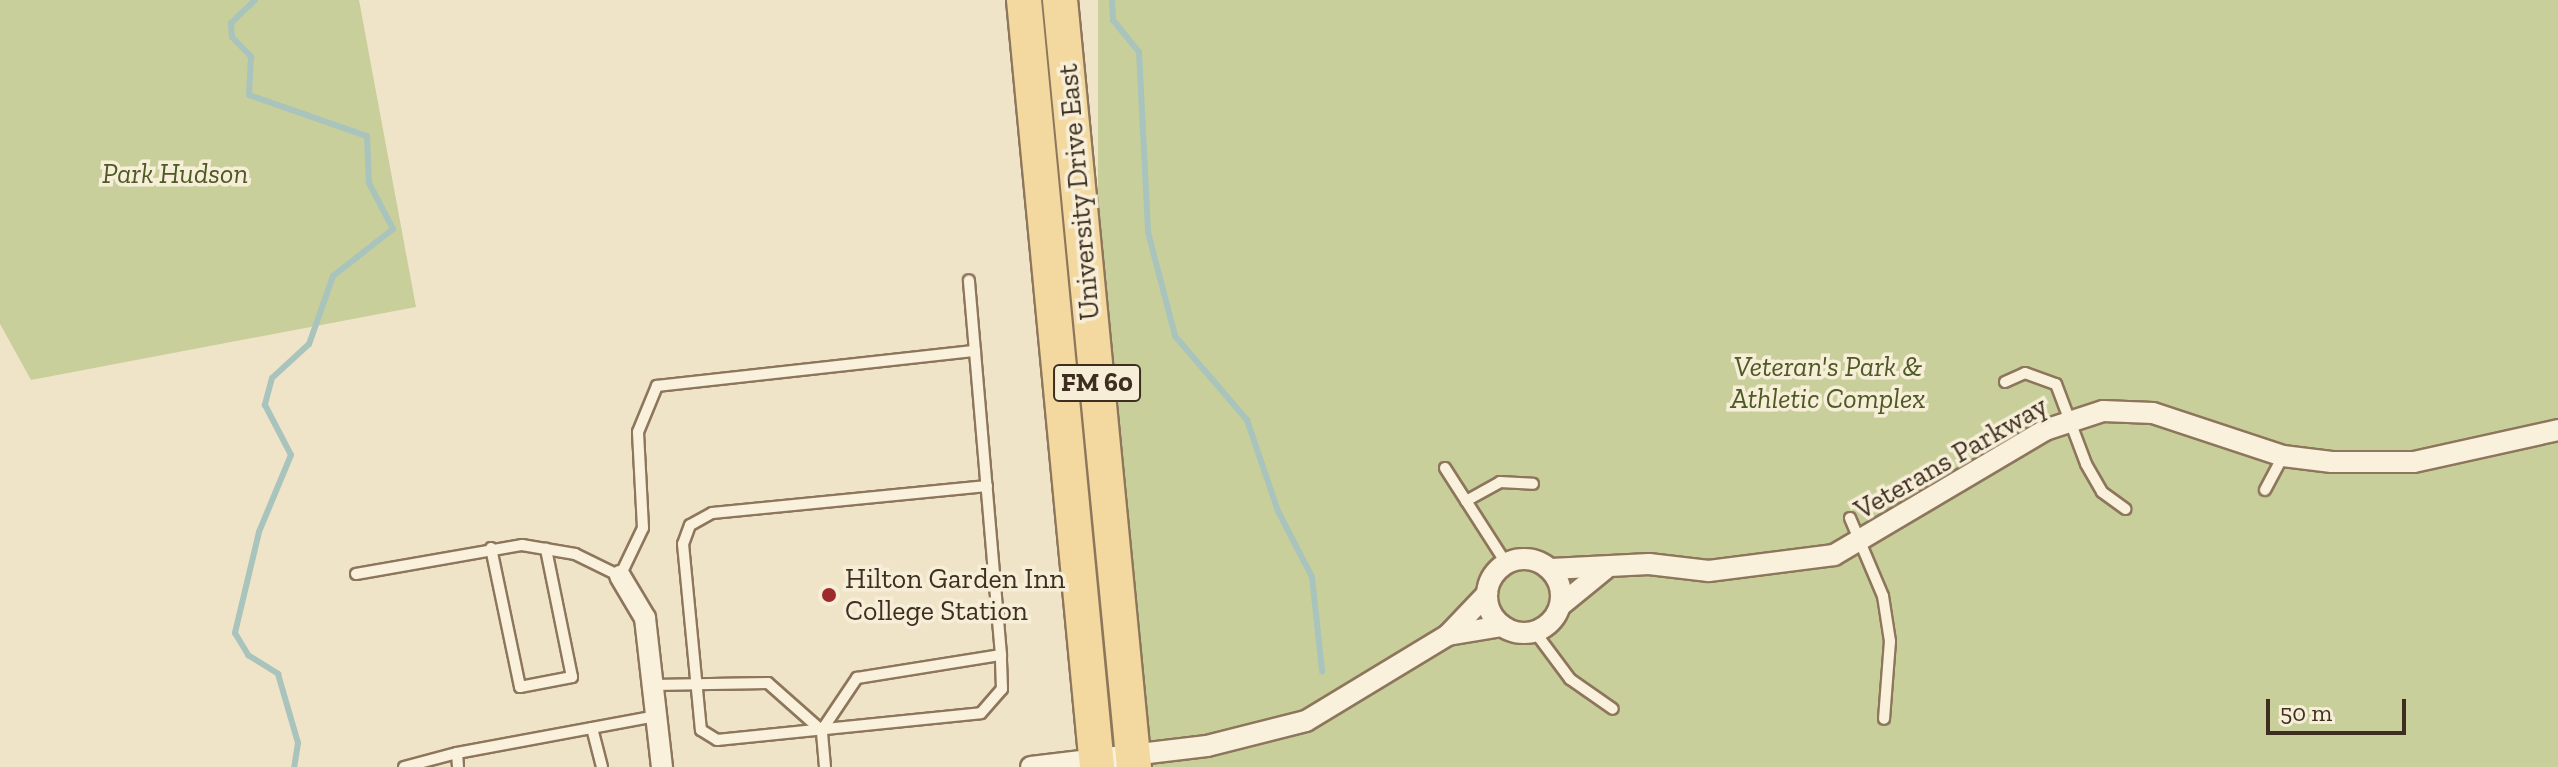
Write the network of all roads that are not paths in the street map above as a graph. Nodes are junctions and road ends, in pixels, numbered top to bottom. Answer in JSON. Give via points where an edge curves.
{"nodes":[{"id":1,"x":1024,"y":0,"type":"edge"},
{"id":2,"x":1060,"y":0,"type":"edge"},
{"id":3,"x":969,"y":280,"type":"dead end"},
{"id":4,"x":975,"y":351,"type":"junction"},
{"id":5,"x":2005,"y":382,"type":"dead end"},
{"id":6,"x":2073,"y":420,"type":"junction"},
{"id":7,"x":2558,"y":430,"type":"edge"},
{"id":8,"x":2283,"y":456,"type":"junction"},
{"id":9,"x":1445,"y":468,"type":"dead end"},
{"id":10,"x":1533,"y":484,"type":"dead end"},
{"id":11,"x":987,"y":486,"type":"junction"},
{"id":12,"x":2265,"y":490,"type":"dead end"},
{"id":13,"x":1466,"y":501,"type":"junction"},
{"id":14,"x":2125,"y":509,"type":"dead end"},
{"id":15,"x":1850,"y":518,"type":"dead end"},
{"id":16,"x":1859,"y":545,"type":"junction"},
{"id":17,"x":491,"y":548,"type":"junction"},
{"id":18,"x":546,"y":549,"type":"junction"},
{"id":19,"x":1506,"y":563,"type":"junction"},
{"id":20,"x":1551,"y":569,"type":"junction"},
{"id":21,"x":1605,"y":569,"type":"junction"},
{"id":22,"x":356,"y":574,"type":"dead end"},
{"id":23,"x":620,"y":576,"type":"junction"},
{"id":24,"x":1487,"y":594,"type":"junction"},
{"id":25,"x":1561,"y":605,"type":"junction"},
{"id":26,"x":1502,"y":626,"type":"junction"},
{"id":27,"x":1535,"y":632,"type":"junction"},
{"id":28,"x":1448,"y":635,"type":"junction"},
{"id":29,"x":1001,"y":655,"type":"junction"},
{"id":30,"x":697,"y":682,"type":"junction"},
{"id":31,"x":653,"y":685,"type":"junction"},
{"id":32,"x":1613,"y":709,"type":"dead end"},
{"id":33,"x":656,"y":716,"type":"junction"},
{"id":34,"x":1884,"y":719,"type":"dead end"},
{"id":35,"x":592,"y":728,"type":"junction"},
{"id":36,"x":822,"y":730,"type":"junction"},
{"id":37,"x":457,"y":753,"type":"junction"},
{"id":38,"x":1133,"y":762,"type":"edge"},
{"id":39,"x":1097,"y":764,"type":"edge"},
{"id":40,"x":599,"y":765,"type":"edge"},
{"id":41,"x":404,"y":767,"type":"edge"},
{"id":42,"x":458,"y":767,"type":"edge"},
{"id":43,"x":662,"y":767,"type":"edge"},
{"id":44,"x":825,"y":767,"type":"edge"},
{"id":45,"x":1031,"y":767,"type":"edge"}],
"edges":[{"from":1,"to":39,"type":"main road","name":"University Drive East","number":"FM 60"},
{"from":2,"to":38,"type":"main road","name":"University Drive East","number":"FM 60"},
{"from":3,"to":4,"type":"lane"},
{"from":4,"to":11,"type":"lane"},
{"from":4,"to":23,"type":"lane","via":[[657,386],[638,432],[643,528]]},
{"from":5,"to":6,"type":"lane","via":[[2042,374],[2056,384]]},
{"from":6,"to":8,"type":"street","name":"Veterans Parkway","via":[[2103,411],[2153,413]]},
{"from":6,"to":14,"type":"lane","via":[[2102,492]]},
{"from":6,"to":16,"type":"street","name":"Veterans Parkway","via":[[2045,430]]},
{"from":7,"to":8,"type":"street","name":"Veterans Parkway","via":[[2414,462]]},
{"from":8,"to":12,"type":"lane"},
{"from":9,"to":13,"type":"lane"},
{"from":10,"to":13,"type":"lane","via":[[1500,482]]},
{"from":11,"to":29,"type":"lane"},
{"from":11,"to":30,"type":"lane","via":[[700,517],[683,544]]},
{"from":13,"to":19,"type":"lane"},
{"from":15,"to":16,"type":"lane"},
{"from":16,"to":21,"type":"street","name":"Veterans Parkway","via":[[1776,567]]},
{"from":16,"to":34,"type":"lane","via":[[1883,596],[1890,641]]},
{"from":17,"to":18,"type":"lane"},
{"from":17,"to":18,"type":"lane","via":[[520,687],[572,677]]},
{"from":17,"to":22,"type":"lane"},
{"from":18,"to":23,"type":"lane"},
{"from":19,"to":20,"type":"street","via":[[1529,559]]},
{"from":19,"to":24,"type":"street"},
{"from":20,"to":21,"type":"street","name":"Veterans Parkway"},
{"from":20,"to":25,"type":"street"},
{"from":21,"to":25,"type":"street"},
{"from":23,"to":31,"type":"street","via":[[645,618]]},
{"from":24,"to":26,"type":"street"},
{"from":24,"to":28,"type":"street"},
{"from":25,"to":27,"type":"street"},
{"from":26,"to":27,"type":"street"},
{"from":26,"to":28,"type":"street"},
{"from":27,"to":32,"type":"lane","via":[[1570,679]]},
{"from":28,"to":38,"type":"street","via":[[1306,721],[1257,737]]},
{"from":29,"to":36,"type":"lane","via":[[870,670]]},
{"from":29,"to":36,"type":"lane","via":[[1002,689],[981,713]]},
{"from":30,"to":31,"type":"lane"},
{"from":30,"to":36,"type":"lane","via":[[768,683],[797,715]]},
{"from":30,"to":36,"type":"lane","via":[[708,737]]},
{"from":31,"to":33,"type":"street"},
{"from":33,"to":35,"type":"lane"},
{"from":33,"to":43,"type":"street"},
{"from":35,"to":37,"type":"lane"},
{"from":35,"to":40,"type":"lane"},
{"from":36,"to":44,"type":"lane"},
{"from":37,"to":41,"type":"lane"},
{"from":37,"to":42,"type":"lane"},
{"from":38,"to":39,"type":"street"},
{"from":39,"to":45,"type":"street"}]}
